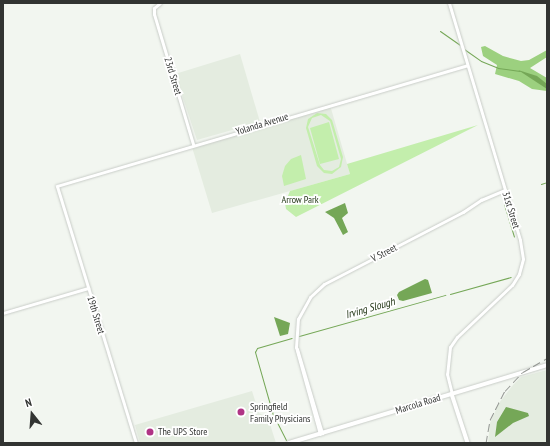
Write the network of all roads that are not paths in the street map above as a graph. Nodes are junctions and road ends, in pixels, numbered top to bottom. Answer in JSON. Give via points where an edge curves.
{"nodes":[{"id":1,"x":160,"y":3,"type":"edge"},
{"id":2,"x":449,"y":3,"type":"edge"},
{"id":3,"x":467,"y":65,"type":"junction"},
{"id":4,"x":193,"y":144,"type":"junction"},
{"id":5,"x":58,"y":186,"type":"joint"},
{"id":6,"x":505,"y":190,"type":"junction"},
{"id":7,"x":88,"y":288,"type":"junction"},
{"id":8,"x":3,"y":313,"type":"edge"},
{"id":9,"x":547,"y":365,"type":"edge"},
{"id":10,"x":452,"y":394,"type":"junction"},
{"id":11,"x":321,"y":433,"type":"junction"},
{"id":12,"x":136,"y":443,"type":"edge"},
{"id":13,"x":289,"y":443,"type":"edge"},
{"id":14,"x":468,"y":443,"type":"edge"}],
"edges":[{"from":1,"to":4,"type":"street","name":"23rd Street","via":[[154,8]]},
{"from":2,"to":3,"type":"street","name":"31st Street"},
{"from":3,"to":4,"type":"street","name":"Yolanda Avenue"},
{"from":3,"to":6,"type":"street","name":"31st Street"},
{"from":4,"to":5,"type":"street","name":"Yolanda Avenue"},
{"from":5,"to":7,"type":"street","name":"19th Street"},
{"from":6,"to":10,"type":"street","name":"31st Street","via":[[522,249],[522,266],[512,285],[457,337],[450,347],[447,374]]},
{"from":6,"to":11,"type":"street","name":"V Street","via":[[481,200],[458,215],[324,284],[310,297],[300,312],[297,356]]},
{"from":7,"to":8,"type":"street"},
{"from":7,"to":12,"type":"street","name":"19th Street"},
{"from":9,"to":10,"type":"main road","name":"Marcola Road"},
{"from":10,"to":11,"type":"main road","name":"Marcola Road"},
{"from":10,"to":14,"type":"main road"},
{"from":11,"to":13,"type":"main road","name":"Marcola Road"}]}
